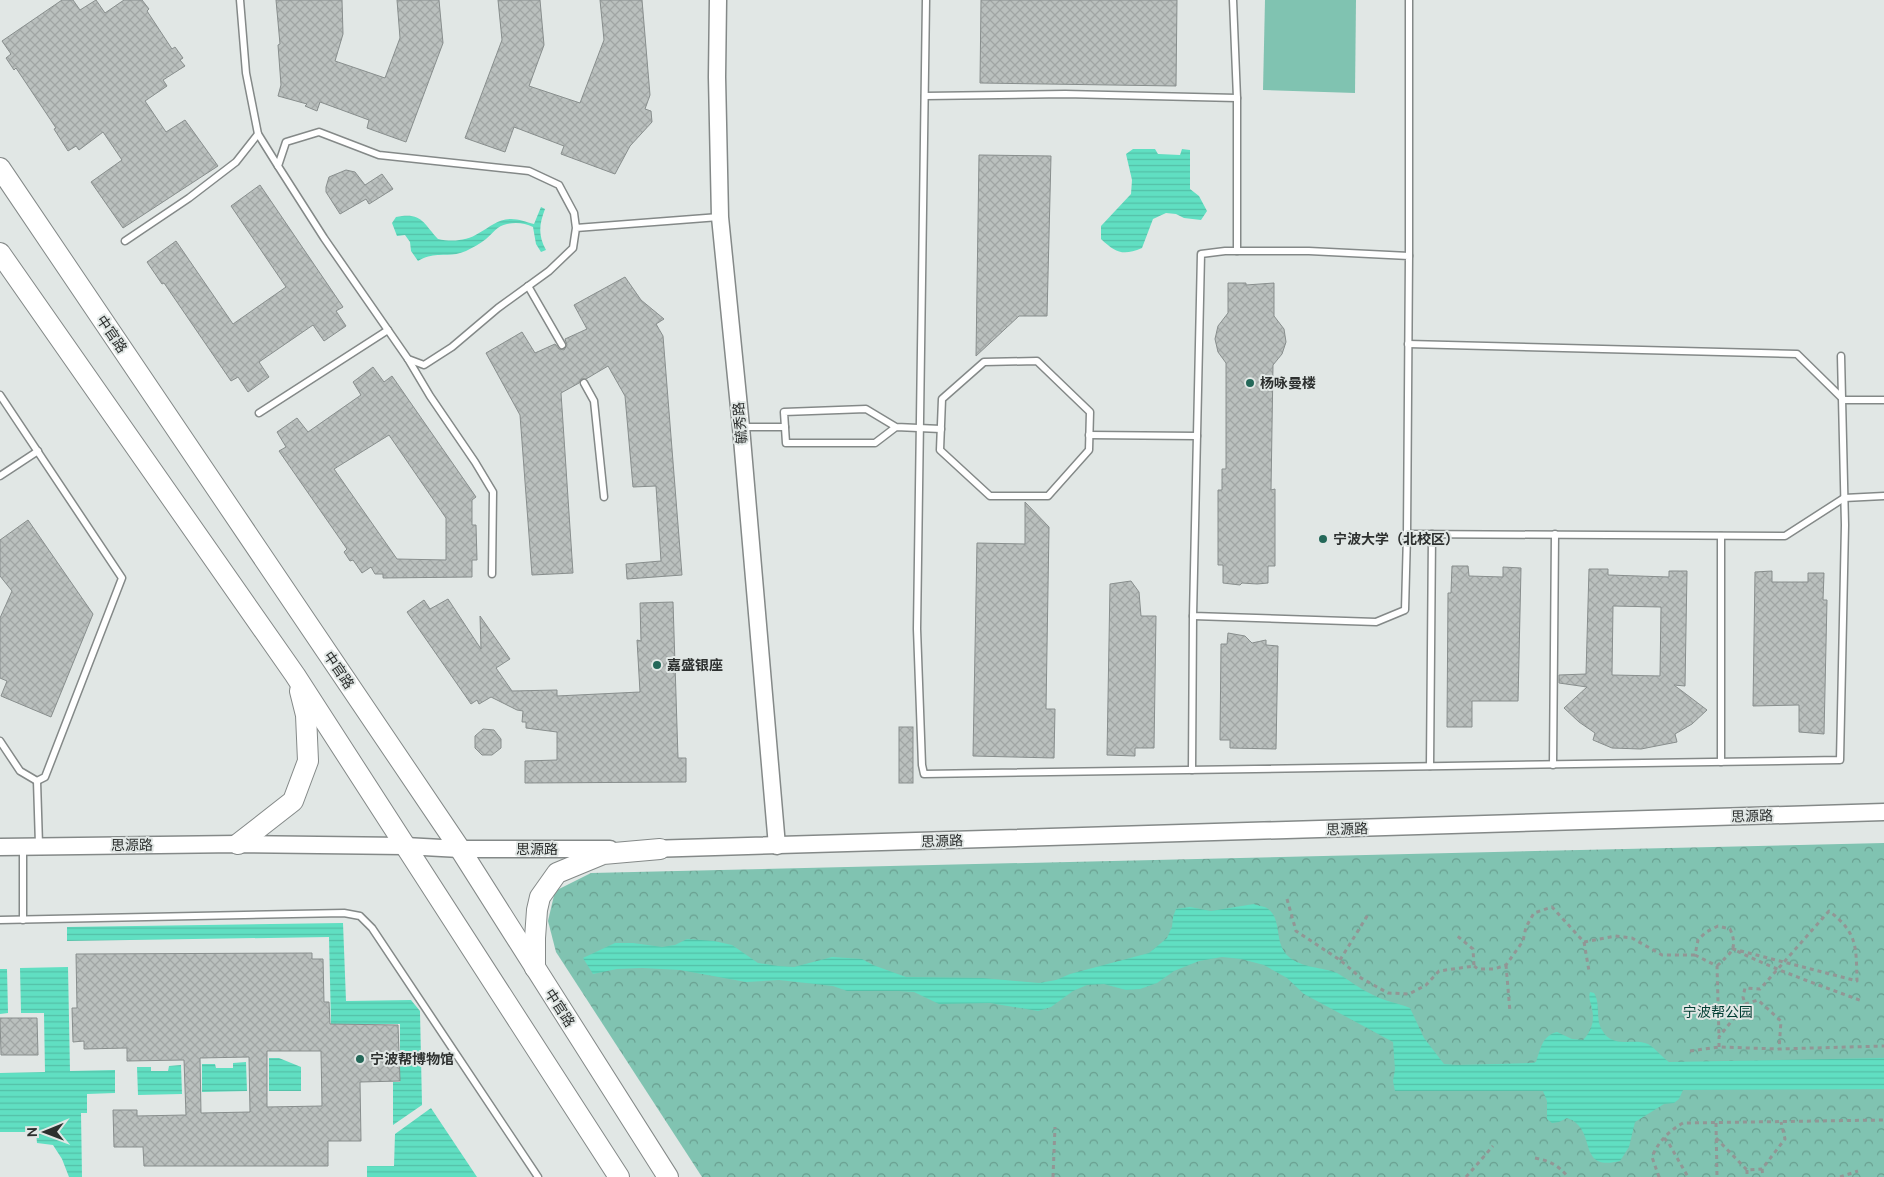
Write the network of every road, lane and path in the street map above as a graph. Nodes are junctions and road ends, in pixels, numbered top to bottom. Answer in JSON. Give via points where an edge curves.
{"nodes":[{"id":1,"x":240,"y":0,"type":"edge"},
{"id":2,"x":718,"y":0,"type":"edge"},
{"id":3,"x":926,"y":0,"type":"edge"},
{"id":4,"x":1233,"y":0,"type":"edge"},
{"id":5,"x":1409,"y":0,"type":"edge"},
{"id":6,"x":925,"y":96,"type":"junction"},
{"id":7,"x":1237,"y":98,"type":"junction"},
{"id":8,"x":258,"y":134,"type":"junction"},
{"id":9,"x":278,"y":166,"type":"junction"},
{"id":10,"x":0,"y":168,"type":"edge"},
{"id":11,"x":720,"y":217,"type":"junction"},
{"id":12,"x":576,"y":228,"type":"junction"},
{"id":13,"x":125,"y":241,"type":"dead end"},
{"id":14,"x":1237,"y":251,"type":"junction"},
{"id":15,"x":0,"y":253,"type":"edge"},
{"id":16,"x":1409,"y":256,"type":"junction"},
{"id":17,"x":528,"y":286,"type":"junction"},
{"id":18,"x":388,"y":330,"type":"junction"},
{"id":19,"x":1408,"y":344,"type":"junction"},
{"id":20,"x":562,"y":345,"type":"dead end"},
{"id":21,"x":1842,"y":356,"type":"dead end"},
{"id":22,"x":408,"y":359,"type":"junction"},
{"id":23,"x":584,"y":383,"type":"dead end"},
{"id":24,"x":0,"y":395,"type":"edge"},
{"id":25,"x":1844,"y":400,"type":"junction"},
{"id":26,"x":1884,"y":400,"type":"edge"},
{"id":27,"x":259,"y":413,"type":"dead end"},
{"id":28,"x":741,"y":427,"type":"junction"},
{"id":29,"x":785,"y":427,"type":"junction"},
{"id":30,"x":896,"y":427,"type":"junction"},
{"id":31,"x":921,"y":428,"type":"junction"},
{"id":32,"x":941,"y":429,"type":"junction"},
{"id":33,"x":1089,"y":434,"type":"junction"},
{"id":34,"x":1197,"y":436,"type":"junction"},
{"id":35,"x":38,"y":451,"type":"junction"},
{"id":36,"x":0,"y":476,"type":"edge"},
{"id":37,"x":1884,"y":496,"type":"edge"},
{"id":38,"x":604,"y":497,"type":"dead end"},
{"id":39,"x":1844,"y":498,"type":"junction"},
{"id":40,"x":1407,"y":534,"type":"junction"},
{"id":41,"x":1432,"y":534,"type":"junction"},
{"id":42,"x":1555,"y":534,"type":"junction"},
{"id":43,"x":1720,"y":536,"type":"junction"},
{"id":44,"x":492,"y":574,"type":"dead end"},
{"id":45,"x":1193,"y":616,"type":"junction"},
{"id":46,"x":296,"y":674,"type":"junction"},
{"id":47,"x":0,"y":741,"type":"edge"},
{"id":48,"x":1721,"y":762,"type":"junction"},
{"id":49,"x":1553,"y":765,"type":"junction"},
{"id":50,"x":1430,"y":766,"type":"junction"},
{"id":51,"x":1192,"y":770,"type":"junction"},
{"id":52,"x":37,"y":781,"type":"junction"},
{"id":53,"x":1884,"y":812,"type":"edge"},
{"id":54,"x":238,"y":844,"type":"junction"},
{"id":55,"x":405,"y":846,"type":"junction"},
{"id":56,"x":777,"y":846,"type":"junction"},
{"id":57,"x":0,"y":847,"type":"edge"},
{"id":58,"x":31,"y":847,"type":"junction"},
{"id":59,"x":460,"y":849,"type":"junction"},
{"id":60,"x":660,"y":849,"type":"junction"},
{"id":61,"x":1287,"y":899,"type":"dead end"},
{"id":62,"x":1369,"y":912,"type":"dead end"},
{"id":63,"x":0,"y":920,"type":"edge"},
{"id":64,"x":23,"y":920,"type":"junction"},
{"id":65,"x":1455,"y":934,"type":"dead end"},
{"id":66,"x":1584,"y":942,"type":"junction"},
{"id":67,"x":1733,"y":949,"type":"junction"},
{"id":68,"x":1695,"y":955,"type":"junction"},
{"id":69,"x":1340,"y":960,"type":"junction"},
{"id":70,"x":1784,"y":962,"type":"junction"},
{"id":71,"x":1506,"y":965,"type":"junction"},
{"id":72,"x":1474,"y":966,"type":"junction"},
{"id":73,"x":1717,"y":966,"type":"junction"},
{"id":74,"x":1777,"y":969,"type":"junction"},
{"id":75,"x":536,"y":970,"type":"junction"},
{"id":76,"x":1589,"y":971,"type":"dead end"},
{"id":77,"x":1862,"y":1001,"type":"dead end"},
{"id":78,"x":1745,"y":1004,"type":"junction"},
{"id":79,"x":1510,"y":1012,"type":"dead end"},
{"id":80,"x":1719,"y":1037,"type":"junction"},
{"id":81,"x":1884,"y":1046,"type":"edge"},
{"id":82,"x":1719,"y":1047,"type":"junction"},
{"id":83,"x":1779,"y":1049,"type":"junction"},
{"id":84,"x":1690,"y":1052,"type":"dead end"},
{"id":85,"x":1884,"y":1120,"type":"edge"},
{"id":86,"x":1781,"y":1122,"type":"junction"},
{"id":87,"x":1716,"y":1123,"type":"junction"},
{"id":88,"x":1055,"y":1127,"type":"dead end"},
{"id":89,"x":1664,"y":1138,"type":"junction"},
{"id":90,"x":1716,"y":1138,"type":"junction"},
{"id":91,"x":1493,"y":1146,"type":"dead end"},
{"id":92,"x":1535,"y":1158,"type":"dead end"},
{"id":93,"x":1762,"y":1169,"type":"junction"},
{"id":94,"x":1746,"y":1170,"type":"junction"},
{"id":95,"x":1858,"y":1171,"type":"dead end"},
{"id":96,"x":538,"y":1177,"type":"edge"},
{"id":97,"x":619,"y":1177,"type":"edge"},
{"id":98,"x":668,"y":1177,"type":"edge"},
{"id":99,"x":1052,"y":1177,"type":"edge"},
{"id":100,"x":1466,"y":1177,"type":"edge"},
{"id":101,"x":1568,"y":1177,"type":"edge"},
{"id":102,"x":1659,"y":1177,"type":"edge"},
{"id":103,"x":1688,"y":1177,"type":"edge"},
{"id":104,"x":1717,"y":1177,"type":"edge"},
{"id":105,"x":1747,"y":1177,"type":"edge"},
{"id":106,"x":1763,"y":1177,"type":"edge"},
{"id":107,"x":1840,"y":1177,"type":"edge"}],
"edges":[{"from":1,"to":8,"type":"lane","via":[[246,73]]},
{"from":2,"to":11,"type":"street","name":"毓秀路"},
{"from":3,"to":6,"type":"lane"},
{"from":4,"to":7,"type":"lane"},
{"from":5,"to":16,"type":"lane"},
{"from":6,"to":7,"type":"lane","via":[[1065,94]]},
{"from":6,"to":31,"type":"lane"},
{"from":7,"to":14,"type":"lane"},
{"from":8,"to":9,"type":"lane"},
{"from":8,"to":13,"type":"lane","via":[[236,162]]},
{"from":9,"to":12,"type":"lane","via":[[286,142],[319,132],[379,155],[529,171],[559,185],[574,213]]},
{"from":9,"to":18,"type":"lane"},
{"from":10,"to":59,"type":"main road","name":"中官路"},
{"from":11,"to":12,"type":"lane"},
{"from":11,"to":28,"type":"street","name":"毓秀路"},
{"from":12,"to":17,"type":"lane","via":[[573,248]]},
{"from":14,"to":16,"type":"lane"},
{"from":14,"to":34,"type":"lane","via":[[1201,254]]},
{"from":15,"to":46,"type":"main road"},
{"from":16,"to":19,"type":"lane"},
{"from":17,"to":20,"type":"lane"},
{"from":17,"to":22,"type":"lane","via":[[424,365]]},
{"from":18,"to":22,"type":"lane"},
{"from":18,"to":27,"type":"lane"},
{"from":19,"to":25,"type":"lane","via":[[1797,354]]},
{"from":19,"to":40,"type":"lane"},
{"from":21,"to":25,"type":"lane"},
{"from":22,"to":44,"type":"lane","via":[[493,492]]},
{"from":23,"to":38,"type":"lane","via":[[594,401]]},
{"from":24,"to":35,"type":"lane"},
{"from":25,"to":26,"type":"lane"},
{"from":25,"to":39,"type":"lane"},
{"from":28,"to":29,"type":"lane"},
{"from":28,"to":56,"type":"street","name":"毓秀路"},
{"from":29,"to":30,"type":"lane","via":[[786,443],[875,443]]},
{"from":29,"to":30,"type":"lane","via":[[784,412],[866,409]]},
{"from":30,"to":31,"type":"lane"},
{"from":31,"to":32,"type":"lane"},
{"from":31,"to":51,"type":"lane","via":[[917,629],[924,774]]},
{"from":32,"to":33,"type":"lane","via":[[940,450],[990,496],[1048,496],[1089,450]]},
{"from":32,"to":33,"type":"lane","via":[[942,399],[984,362],[1037,361],[1090,412]]},
{"from":33,"to":34,"type":"lane"},
{"from":34,"to":45,"type":"lane"},
{"from":35,"to":36,"type":"lane"},
{"from":35,"to":52,"type":"lane","via":[[122,578],[45,777]]},
{"from":37,"to":39,"type":"lane"},
{"from":39,"to":43,"type":"lane","via":[[1785,536]]},
{"from":39,"to":48,"type":"lane","via":[[1840,760]]},
{"from":40,"to":41,"type":"lane"},
{"from":40,"to":45,"type":"lane","via":[[1405,610],[1376,622]]},
{"from":41,"to":42,"type":"lane"},
{"from":41,"to":50,"type":"lane"},
{"from":42,"to":43,"type":"lane"},
{"from":42,"to":49,"type":"lane"},
{"from":43,"to":48,"type":"lane"},
{"from":45,"to":51,"type":"lane"},
{"from":46,"to":54,"type":"main road","via":[[306,715],[308,761],[292,801]]},
{"from":46,"to":55,"type":"main road"},
{"from":47,"to":52,"type":"lane","via":[[20,771]]},
{"from":48,"to":49,"type":"lane"},
{"from":49,"to":50,"type":"lane"},
{"from":50,"to":51,"type":"lane"},
{"from":52,"to":58,"type":"lane"},
{"from":53,"to":56,"type":"street","name":"思源路"},
{"from":54,"to":55,"type":"street","name":"思源路"},
{"from":54,"to":58,"type":"street","name":"思源路"},
{"from":55,"to":59,"type":"street","name":"思源路"},
{"from":55,"to":97,"type":"main road"},
{"from":56,"to":60,"type":"street","name":"思源路"},
{"from":57,"to":58,"type":"street","name":"思源路"},
{"from":58,"to":64,"type":"lane"},
{"from":59,"to":60,"type":"street","name":"思源路"},
{"from":59,"to":75,"type":"main road","name":"中官路"},
{"from":60,"to":75,"type":"main road","via":[[603,854],[558,874],[540,897],[537,910]]},
{"from":61,"to":69,"type":"path","via":[[1296,931]]},
{"from":62,"to":69,"type":"path"},
{"from":63,"to":64,"type":"lane"},
{"from":64,"to":96,"type":"lane","via":[[344,913],[360,916],[372,928]]},
{"from":65,"to":72,"type":"path","via":[[1473,949]]},
{"from":66,"to":68,"type":"path","via":[[1615,936],[1632,938],[1662,955]]},
{"from":66,"to":71,"type":"path","via":[[1552,907],[1534,913],[1523,941]]},
{"from":66,"to":76,"type":"path"},
{"from":67,"to":68,"type":"path","via":[[1734,938],[1730,929],[1718,926],[1698,940]]},
{"from":67,"to":70,"type":"path"},
{"from":67,"to":73,"type":"path"},
{"from":67,"to":74,"type":"path"},
{"from":68,"to":73,"type":"path"},
{"from":69,"to":72,"type":"path","via":[[1361,978],[1388,993],[1409,994],[1426,985],[1439,971]]},
{"from":70,"to":70,"type":"path","via":[[1820,971],[1857,981],[1856,952],[1850,934],[1844,922],[1829,911]]},
{"from":70,"to":74,"type":"path"},
{"from":71,"to":72,"type":"path","via":[[1494,969]]},
{"from":71,"to":79,"type":"path"},
{"from":73,"to":80,"type":"path"},
{"from":74,"to":77,"type":"path"},
{"from":74,"to":78,"type":"path","via":[[1760,989],[1745,988]]},
{"from":75,"to":98,"type":"main road","name":"中官路"},
{"from":78,"to":80,"type":"path"},
{"from":78,"to":83,"type":"path","via":[[1758,1000],[1781,1022]]},
{"from":80,"to":82,"type":"path"},
{"from":81,"to":83,"type":"path"},
{"from":82,"to":83,"type":"path"},
{"from":82,"to":84,"type":"path"},
{"from":85,"to":86,"type":"path"},
{"from":86,"to":87,"type":"path"},
{"from":86,"to":93,"type":"path","via":[[1784,1139]]},
{"from":87,"to":89,"type":"path","via":[[1683,1123]]},
{"from":87,"to":90,"type":"path"},
{"from":88,"to":99,"type":"path"},
{"from":89,"to":102,"type":"path","via":[[1652,1157]]},
{"from":89,"to":103,"type":"path"},
{"from":90,"to":94,"type":"path"},
{"from":90,"to":104,"type":"path"},
{"from":91,"to":100,"type":"path"},
{"from":92,"to":101,"type":"path","via":[[1550,1161]]},
{"from":93,"to":94,"type":"path"},
{"from":93,"to":106,"type":"path"},
{"from":94,"to":105,"type":"path"},
{"from":95,"to":107,"type":"path"}]}
